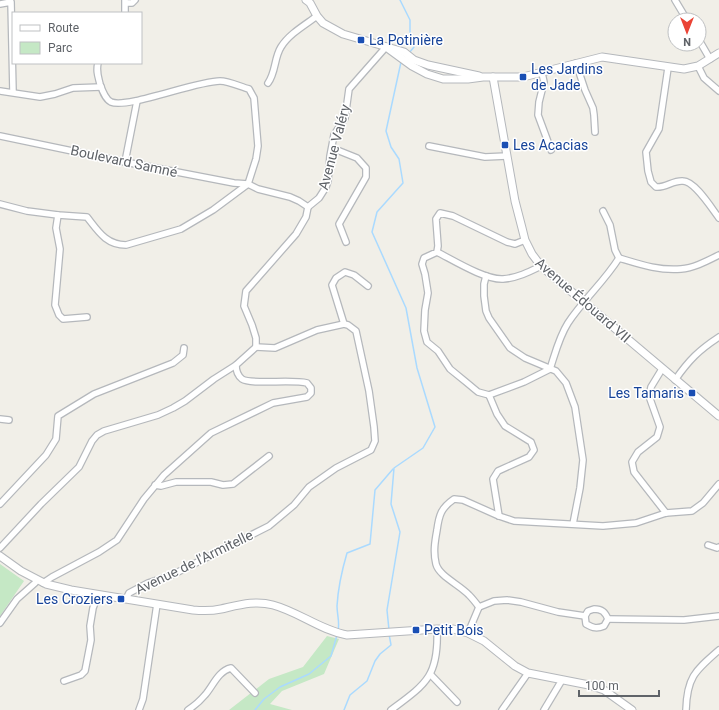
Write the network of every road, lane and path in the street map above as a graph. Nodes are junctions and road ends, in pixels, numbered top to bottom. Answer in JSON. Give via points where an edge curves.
{"nodes":[{"id":1,"x":135,"y":0,"type":"edge"},
{"id":2,"x":675,"y":0,"type":"edge"},
{"id":3,"x":309,"y":1,"type":"edge"},
{"id":4,"x":126,"y":2,"type":"edge"},
{"id":5,"x":0,"y":4,"type":"edge"},
{"id":6,"x":124,"y":12,"type":"edge"},
{"id":7,"x":682,"y":12,"type":"edge"},
{"id":8,"x":317,"y":16,"type":"junction"},
{"id":9,"x":12,"y":47,"type":"edge"},
{"id":10,"x":386,"y":47,"type":"junction"},
{"id":11,"x":706,"y":52,"type":"edge"},
{"id":12,"x":719,"y":53,"type":"edge"},
{"id":13,"x":710,"y":59,"type":"junction"},
{"id":14,"x":576,"y":63,"type":"junction"},
{"id":15,"x":12,"y":64,"type":"edge"},
{"id":16,"x":98,"y":64,"type":"edge"},
{"id":17,"x":698,"y":66,"type":"junction"},
{"id":18,"x":668,"y":68,"type":"junction"},
{"id":19,"x":542,"y":73,"type":"junction"},
{"id":20,"x":493,"y":77,"type":"junction"},
{"id":21,"x":268,"y":83,"type":"dead end"},
{"id":22,"x":101,"y":87,"type":"junction"},
{"id":23,"x":0,"y":91,"type":"edge"},
{"id":24,"x":719,"y":91,"type":"edge"},
{"id":25,"x":13,"y":92,"type":"junction"},
{"id":26,"x":137,"y":101,"type":"junction"},
{"id":27,"x":595,"y":132,"type":"dead end"},
{"id":28,"x":0,"y":136,"type":"edge"},
{"id":29,"x":429,"y":146,"type":"dead end"},
{"id":30,"x":332,"y":148,"type":"junction"},
{"id":31,"x":551,"y":150,"type":"dead end"},
{"id":32,"x":507,"y":156,"type":"junction"},
{"id":33,"x":125,"y":162,"type":"junction"},
{"id":34,"x":248,"y":184,"type":"junction"},
{"id":35,"x":0,"y":204,"type":"edge"},
{"id":36,"x":308,"y":207,"type":"junction"},
{"id":37,"x":603,"y":211,"type":"dead end"},
{"id":38,"x":58,"y":216,"type":"junction"},
{"id":39,"x":719,"y":218,"type":"edge"},
{"id":40,"x":525,"y":240,"type":"junction"},
{"id":41,"x":346,"y":242,"type":"dead end"},
{"id":42,"x":437,"y":252,"type":"junction"},
{"id":43,"x":719,"y":255,"type":"edge"},
{"id":44,"x":619,"y":258,"type":"junction"},
{"id":45,"x":540,"y":266,"type":"junction"},
{"id":46,"x":486,"y":276,"type":"junction"},
{"id":47,"x":368,"y":286,"type":"dead end"},
{"id":48,"x":583,"y":302,"type":"junction"},
{"id":49,"x":87,"y":317,"type":"dead end"},
{"id":50,"x":344,"y":324,"type":"junction"},
{"id":51,"x":719,"y":337,"type":"edge"},
{"id":52,"x":256,"y":347,"type":"junction"},
{"id":53,"x":184,"y":348,"type":"dead end"},
{"id":54,"x":236,"y":365,"type":"junction"},
{"id":55,"x":550,"y":369,"type":"junction"},
{"id":56,"x":662,"y":369,"type":"junction"},
{"id":57,"x":675,"y":380,"type":"junction"},
{"id":58,"x":489,"y":395,"type":"junction"},
{"id":59,"x":719,"y":416,"type":"edge"},
{"id":60,"x":0,"y":419,"type":"edge"},
{"id":61,"x":9,"y":420,"type":"dead end"},
{"id":62,"x":269,"y":456,"type":"dead end"},
{"id":63,"x":155,"y":484,"type":"junction"},
{"id":64,"x":719,"y":484,"type":"edge"},
{"id":65,"x":0,"y":504,"type":"edge"},
{"id":66,"x":666,"y":513,"type":"junction"},
{"id":67,"x":499,"y":516,"type":"junction"},
{"id":68,"x":573,"y":524,"type":"junction"},
{"id":69,"x":708,"y":545,"type":"dead end"},
{"id":70,"x":719,"y":547,"type":"edge"},
{"id":71,"x":0,"y":548,"type":"edge"},
{"id":72,"x":0,"y":556,"type":"edge"},
{"id":73,"x":40,"y":581,"type":"junction"},
{"id":74,"x":98,"y":595,"type":"junction"},
{"id":75,"x":126,"y":599,"type":"junction"},
{"id":76,"x":157,"y":604,"type":"junction"},
{"id":77,"x":479,"y":607,"type":"junction"},
{"id":78,"x":585,"y":616,"type":"junction"},
{"id":79,"x":719,"y":616,"type":"edge"},
{"id":80,"x":608,"y":619,"type":"junction"},
{"id":81,"x":0,"y":622,"type":"edge"},
{"id":82,"x":438,"y":629,"type":"junction"},
{"id":83,"x":468,"y":633,"type":"junction"},
{"id":84,"x":719,"y":650,"type":"edge"},
{"id":85,"x":528,"y":673,"type":"junction"},
{"id":86,"x":431,"y":675,"type":"junction"},
{"id":87,"x":562,"y":680,"type":"junction"},
{"id":88,"x":64,"y":681,"type":"dead end"},
{"id":89,"x":255,"y":692,"type":"dead end"},
{"id":90,"x":457,"y":702,"type":"dead end"},
{"id":91,"x":630,"y":709,"type":"edge"},
{"id":92,"x":139,"y":710,"type":"edge"},
{"id":93,"x":188,"y":710,"type":"edge"},
{"id":94,"x":391,"y":710,"type":"edge"},
{"id":95,"x":502,"y":710,"type":"edge"},
{"id":96,"x":544,"y":710,"type":"edge"},
{"id":97,"x":686,"y":710,"type":"edge"}],
"edges":[{"from":1,"to":4,"type":"street"},
{"from":2,"to":7,"type":"street"},
{"from":3,"to":8,"type":"street"},
{"from":4,"to":6,"type":"street"},
{"from":5,"to":9,"type":"street","via":[[11,2]]},
{"from":8,"to":10,"type":"street","via":[[323,23],[343,34]]},
{"from":8,"to":21,"type":"street","via":[[280,48],[273,76]]},
{"from":10,"to":20,"type":"street","via":[[404,52],[428,66]]},
{"from":10,"to":30,"type":"street","name":"Avenue Valéry","via":[[349,89],[345,118],[334,135]]},
{"from":11,"to":13,"type":"street"},
{"from":12,"to":13,"type":"street"},
{"from":13,"to":17,"type":"street"},
{"from":14,"to":18,"type":"street","via":[[602,57]]},
{"from":14,"to":19,"type":"street"},
{"from":14,"to":27,"type":"street","via":[[593,108]]},
{"from":15,"to":25,"type":"street"},
{"from":16,"to":22,"type":"street","via":[[96,71]]},
{"from":17,"to":18,"type":"street","via":[[684,69]]},
{"from":17,"to":24,"type":"street","via":[[704,78]]},
{"from":18,"to":39,"type":"street","via":[[659,129],[646,152],[651,182],[662,188],[683,180],[689,182]]},
{"from":19,"to":20,"type":"street","via":[[523,77]]},
{"from":19,"to":31,"type":"street","via":[[544,82],[538,115]]},
{"from":20,"to":32,"type":"street","name":"Avenue Édouard VII"},
{"from":22,"to":25,"type":"street","via":[[73,88],[40,97]]},
{"from":22,"to":26,"type":"street","via":[[111,102]]},
{"from":23,"to":25,"type":"street"},
{"from":26,"to":33,"type":"street"},
{"from":26,"to":34,"type":"street","via":[[221,81],[250,89],[254,98],[258,146]]},
{"from":28,"to":33,"type":"street","name":"Boulevard Samné"},
{"from":29,"to":32,"type":"street","via":[[485,157]]},
{"from":30,"to":36,"type":"street","name":"Avenue Valéry","via":[[326,187],[319,198]]},
{"from":30,"to":41,"type":"street","via":[[357,158],[366,168],[366,177],[339,224]]},
{"from":32,"to":40,"type":"street","name":"Avenue Édouard VII"},
{"from":33,"to":34,"type":"street","name":"Boulevard Samné"},
{"from":34,"to":36,"type":"street","name":"Boulevard Samné","via":[[295,198]]},
{"from":34,"to":38,"type":"street","via":[[181,229],[126,245],[116,244],[105,238],[87,217]]},
{"from":35,"to":38,"type":"street"},
{"from":36,"to":52,"type":"street","via":[[306,217],[296,234],[246,291],[244,306],[256,338]]},
{"from":37,"to":44,"type":"street","via":[[610,225]]},
{"from":38,"to":49,"type":"street","via":[[56,228],[60,248],[55,304],[63,319]]},
{"from":40,"to":42,"type":"street","via":[[515,244],[507,242],[453,216],[440,213],[436,219]]},
{"from":40,"to":45,"type":"street","name":"Avenue Édouard VII"},
{"from":42,"to":46,"type":"street"},
{"from":42,"to":58,"type":"street","via":[[424,258],[422,264],[428,293],[424,331],[427,342],[438,351],[450,369],[478,392]]},
{"from":43,"to":44,"type":"street","via":[[701,264],[682,269],[662,269]]},
{"from":44,"to":48,"type":"street"},
{"from":45,"to":46,"type":"street","via":[[517,277],[501,279]]},
{"from":45,"to":48,"type":"street","name":"Avenue Édouard VII"},
{"from":46,"to":55,"type":"street","via":[[484,296],[489,318],[510,348]]},
{"from":47,"to":50,"type":"street","via":[[354,275],[345,272],[336,278],[332,285]]},
{"from":48,"to":55,"type":"street","via":[[567,324]]},
{"from":48,"to":56,"type":"street","name":"Avenue Édouard VII"},
{"from":50,"to":52,"type":"street","via":[[317,330],[275,348]]},
{"from":50,"to":75,"type":"street","name":"Avenue de l'Armitelle","via":[[356,331],[369,391],[375,441],[371,450],[336,468],[309,488],[269,526],[172,576],[148,583],[129,593]]},
{"from":51,"to":57,"type":"street","via":[[688,362]]},
{"from":52,"to":54,"type":"street"},
{"from":53,"to":65,"type":"street","via":[[183,355],[172,363],[94,394],[58,416],[56,439],[46,455]]},
{"from":54,"to":63,"type":"street","via":[[236,371],[241,378],[249,382],[299,381],[307,383],[311,393],[307,397],[273,404],[211,432]]},
{"from":54,"to":71,"type":"street","via":[[174,408],[97,435],[79,467]]},
{"from":55,"to":58,"type":"street"},
{"from":55,"to":68,"type":"street","via":[[556,371],[566,383],[575,406],[583,460]]},
{"from":56,"to":57,"type":"street","name":"Avenue Édouard VII"},
{"from":56,"to":66,"type":"street","via":[[650,387],[649,396],[660,427],[658,437],[638,452],[632,462],[634,472]]},
{"from":57,"to":59,"type":"street","name":"Avenue Édouard VII"},
{"from":58,"to":67,"type":"street","via":[[504,426],[531,442],[534,450],[529,457],[498,471],[493,479]]},
{"from":60,"to":61,"type":"street"},
{"from":62,"to":63,"type":"street","via":[[233,484]]},
{"from":63,"to":73,"type":"street","via":[[117,540],[52,577]]},
{"from":64,"to":66,"type":"street","via":[[703,503],[692,511]]},
{"from":66,"to":68,"type":"street","via":[[636,523],[603,526]]},
{"from":67,"to":68,"type":"street","via":[[514,521]]},
{"from":67,"to":77,"type":"street","via":[[463,500],[454,499],[439,515],[434,544],[436,566]]},
{"from":69,"to":70,"type":"street"},
{"from":72,"to":73,"type":"street"},
{"from":73,"to":74,"type":"street"},
{"from":73,"to":81,"type":"street","via":[[17,599]]},
{"from":74,"to":75,"type":"street"},
{"from":74,"to":88,"type":"street","via":[[93,608],[91,640],[85,671]]},
{"from":75,"to":76,"type":"street"},
{"from":76,"to":82,"type":"street","via":[[205,611],[245,603],[273,605],[329,630],[347,635]]},
{"from":76,"to":92,"type":"street","via":[[143,699]]},
{"from":77,"to":78,"type":"street","via":[[494,601],[507,600]]},
{"from":77,"to":83,"type":"street"},
{"from":78,"to":80,"type":"street","via":[[588,610],[600,609]]},
{"from":78,"to":80,"type":"street","via":[[586,624],[598,628],[604,626]]},
{"from":79,"to":80,"type":"street","via":[[684,620]]},
{"from":82,"to":83,"type":"street"},
{"from":82,"to":86,"type":"street","via":[[436,660]]},
{"from":83,"to":85,"type":"street","via":[[484,641]]},
{"from":84,"to":97,"type":"street","via":[[698,668],[692,678]]},
{"from":85,"to":87,"type":"street"},
{"from":85,"to":95,"type":"street"},
{"from":86,"to":90,"type":"street"},
{"from":86,"to":94,"type":"street","via":[[415,692]]},
{"from":87,"to":91,"type":"street","via":[[604,690]]},
{"from":87,"to":96,"type":"street"},
{"from":89,"to":93,"type":"street","via":[[231,668],[227,669],[218,675],[205,695]]}]}
